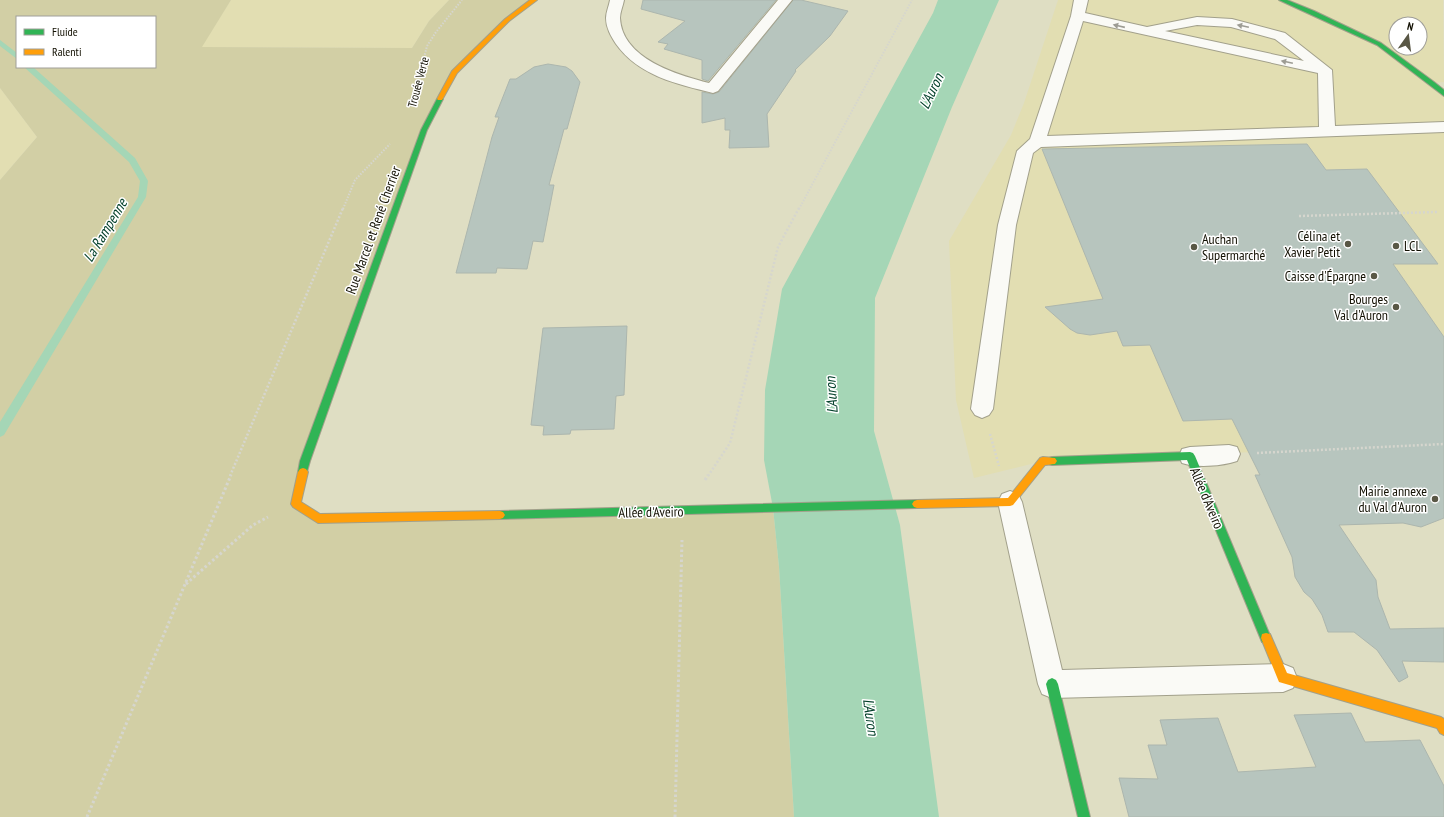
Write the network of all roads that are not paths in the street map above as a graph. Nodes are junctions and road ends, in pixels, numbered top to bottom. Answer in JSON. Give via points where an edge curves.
{"nodes":[{"id":1,"x":534,"y":0,"type":"edge"},
{"id":2,"x":617,"y":0,"type":"edge"},
{"id":3,"x":785,"y":0,"type":"edge"},
{"id":4,"x":1081,"y":0,"type":"edge"},
{"id":5,"x":1282,"y":0,"type":"edge"},
{"id":6,"x":1078,"y":16,"type":"junction"},
{"id":7,"x":1142,"y":31,"type":"junction"},
{"id":8,"x":1326,"y":70,"type":"junction"},
{"id":9,"x":1444,"y":94,"type":"edge"},
{"id":10,"x":1444,"y":127,"type":"edge"},
{"id":11,"x":1327,"y":132,"type":"junction"},
{"id":12,"x":1036,"y":142,"type":"junction"},
{"id":13,"x":982,"y":409,"type":"road end"},
{"id":14,"x":1228,"y":454,"type":"road end"},
{"id":15,"x":1190,"y":456,"type":"junction"},
{"id":16,"x":1010,"y":502,"type":"junction"},
{"id":17,"x":296,"y":504,"type":"joint"},
{"id":18,"x":1283,"y":678,"type":"junction"},
{"id":19,"x":1052,"y":684,"type":"junction"},
{"id":20,"x":1444,"y":729,"type":"edge"},
{"id":21,"x":1084,"y":817,"type":"edge"}],
"edges":[{"from":1,"to":17,"type":"street","name":"Rue Marcel et René Cherrier","via":[[507,20],[454,72],[424,130],[305,461]]},
{"from":2,"to":3,"type":"lane","via":[[613,19],[617,34],[625,46],[653,70],[669,77],[713,88]]},
{"from":4,"to":6,"type":"lane"},
{"from":5,"to":9,"type":"street","via":[[1379,44]]},
{"from":7,"to":6,"type":"lane","one_way":true},
{"from":6,"to":12,"type":"lane"},
{"from":8,"to":7,"type":"lane","one_way":true},
{"from":8,"to":7,"type":"lane","one_way":true,"via":[[1280,36],[1232,23],[1197,21]]},
{"from":8,"to":11,"type":"lane"},
{"from":10,"to":11,"type":"lane"},
{"from":11,"to":12,"type":"lane"},
{"from":12,"to":13,"type":"lane","via":[[1026,151],[1007,224]]},
{"from":14,"to":15,"type":"lane"},
{"from":15,"to":16,"type":"street","name":"Allée d'Aveiro","via":[[1043,461]]},
{"from":15,"to":18,"type":"street","name":"Allée d'Aveiro"},
{"from":16,"to":17,"type":"street","name":"Allée d'Aveiro","via":[[318,519]]},
{"from":16,"to":19,"type":"street"},
{"from":18,"to":19,"type":"street"},
{"from":18,"to":20,"type":"street","via":[[1441,723]]},
{"from":19,"to":21,"type":"street"}]}
